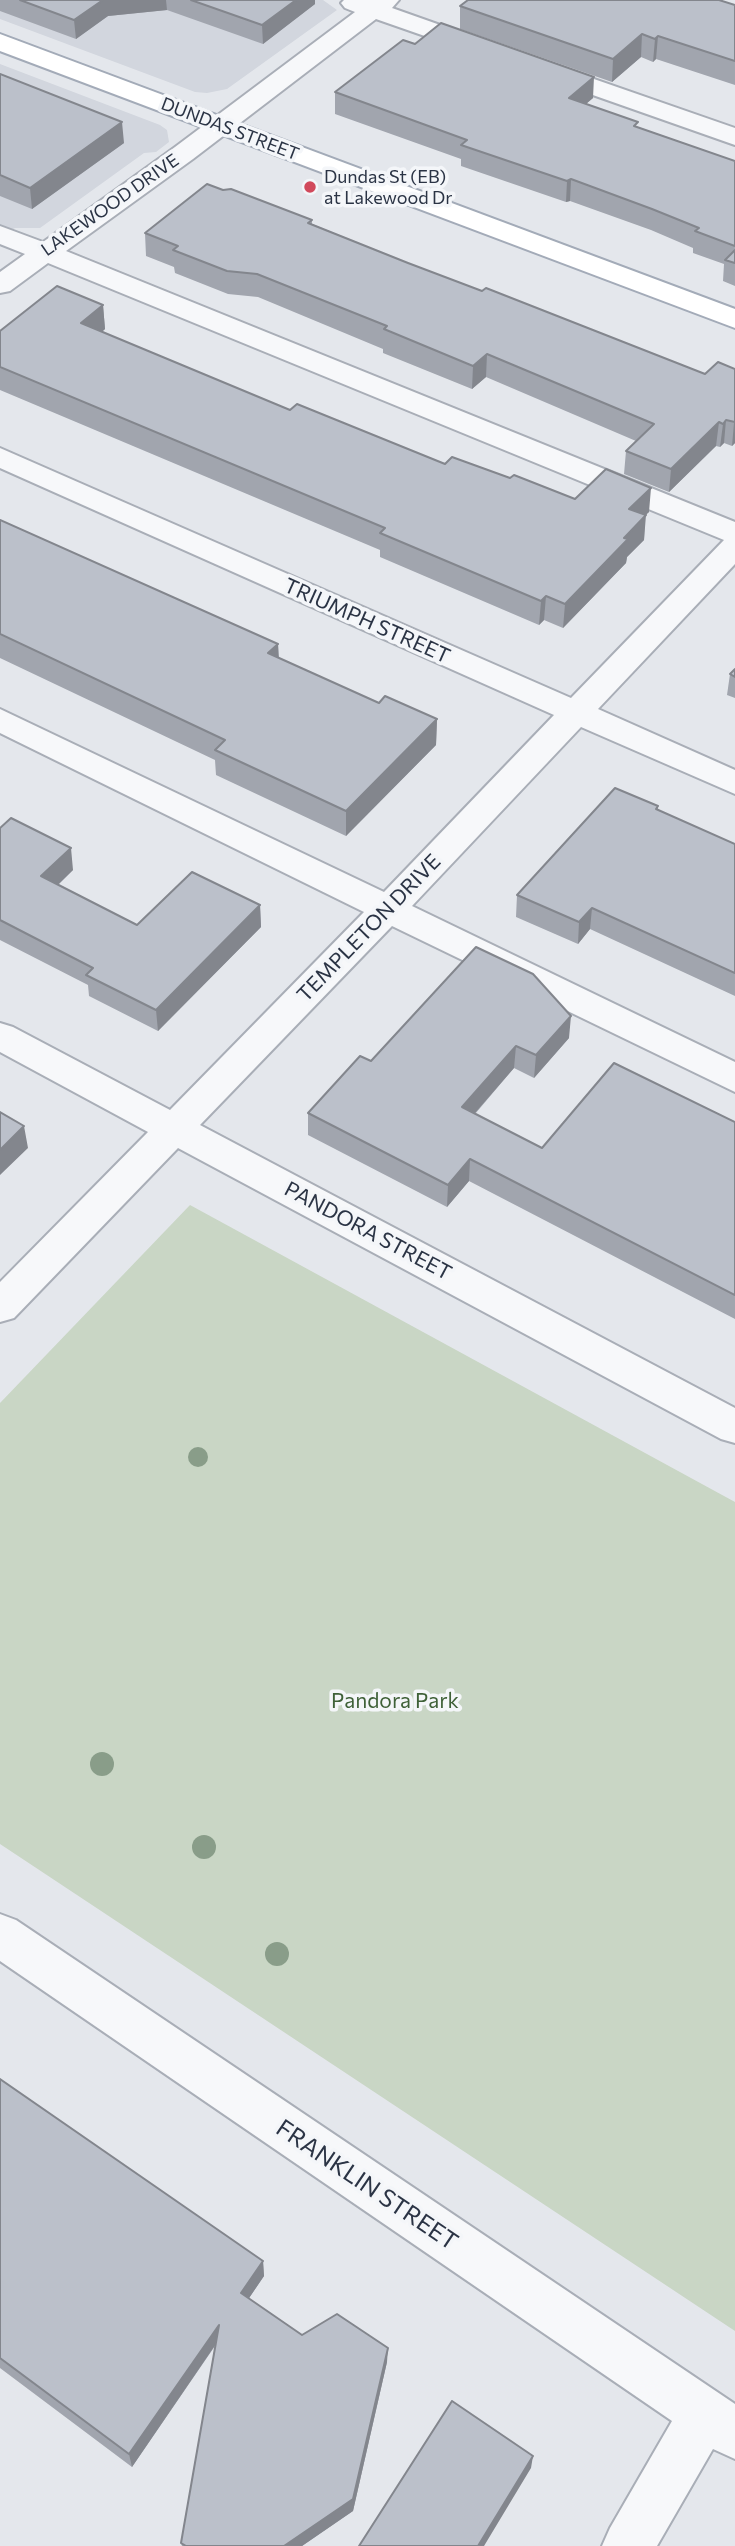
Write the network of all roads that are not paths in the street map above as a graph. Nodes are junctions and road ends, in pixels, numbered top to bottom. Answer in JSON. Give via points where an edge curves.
{"nodes":[{"id":1,"x":345,"y":0,"type":"edge"},
{"id":2,"x":379,"y":5,"type":"edge"},
{"id":3,"x":0,"y":42,"type":"edge"},
{"id":4,"x":221,"y":125,"type":"junction"},
{"id":5,"x":735,"y":137,"type":"edge"},
{"id":6,"x":0,"y":234,"type":"edge"},
{"id":7,"x":45,"y":252,"type":"junction"},
{"id":8,"x":0,"y":285,"type":"edge"},
{"id":9,"x":735,"y":319,"type":"edge"},
{"id":10,"x":0,"y":457,"type":"edge"},
{"id":11,"x":735,"y":533,"type":"edge"},
{"id":12,"x":735,"y":546,"type":"edge"},
{"id":13,"x":574,"y":713,"type":"junction"},
{"id":14,"x":0,"y":720,"type":"edge"},
{"id":15,"x":735,"y":783,"type":"edge"},
{"id":16,"x":388,"y":909,"type":"junction"},
{"id":17,"x":0,"y":1036,"type":"edge"},
{"id":18,"x":735,"y":1078,"type":"edge"},
{"id":19,"x":175,"y":1128,"type":"junction"},
{"id":20,"x":0,"y":1307,"type":"edge"},
{"id":21,"x":735,"y":1427,"type":"edge"},
{"id":22,"x":0,"y":1935,"type":"edge"},
{"id":23,"x":720,"y":2424,"type":"edge"},
{"id":24,"x":628,"y":2546,"type":"edge"}],
"edges":[{"from":1,"to":2,"type":"street"},
{"from":2,"to":4,"type":"street","name":"LAKEWOOD DRIVE"},
{"from":2,"to":5,"type":"street"},
{"from":3,"to":4,"type":"main road","name":"DUNDAS STREET"},
{"from":4,"to":7,"type":"street","name":"LAKEWOOD DRIVE"},
{"from":4,"to":9,"type":"main road","name":"DUNDAS STREET"},
{"from":6,"to":7,"type":"street"},
{"from":7,"to":8,"type":"street","name":"LAKEWOOD DRIVE"},
{"from":7,"to":11,"type":"street"},
{"from":10,"to":13,"type":"street","name":"TRIUMPH STREET"},
{"from":12,"to":13,"type":"street","name":"TEMPLETON DRIVE"},
{"from":13,"to":15,"type":"street","name":"TRIUMPH STREET"},
{"from":13,"to":16,"type":"street","name":"TEMPLETON DRIVE"},
{"from":14,"to":16,"type":"street"},
{"from":16,"to":18,"type":"street"},
{"from":16,"to":19,"type":"street","name":"TEMPLETON DRIVE"},
{"from":17,"to":19,"type":"street","name":"PANDORA STREET"},
{"from":19,"to":20,"type":"street","name":"TEMPLETON DRIVE"},
{"from":19,"to":21,"type":"street","name":"PANDORA STREET"},
{"from":22,"to":23,"type":"street","name":"FRANKLIN STREET"},
{"from":23,"to":24,"type":"street"}]}
